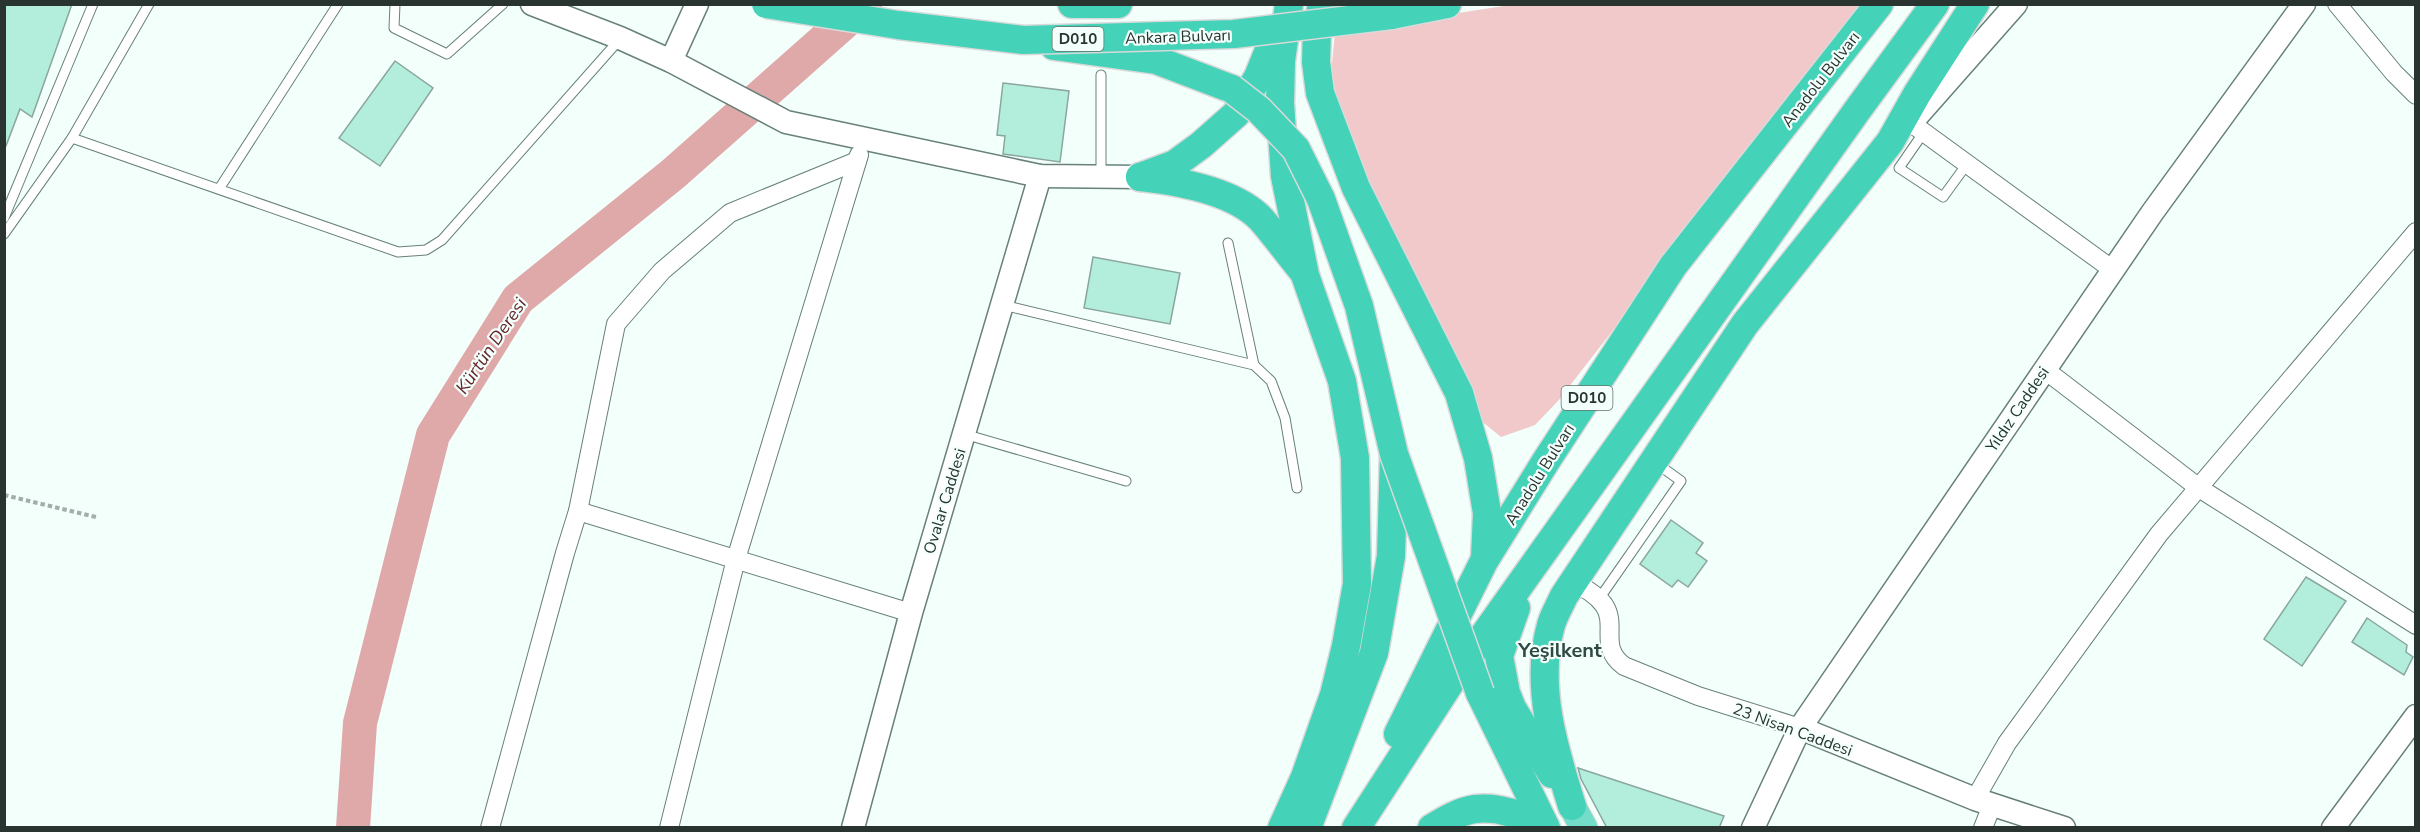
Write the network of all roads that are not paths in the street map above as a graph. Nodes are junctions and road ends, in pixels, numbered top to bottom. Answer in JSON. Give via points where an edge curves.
{"nodes":[{"id":1,"x":93,"y":4,"type":"edge"},
{"id":2,"x":150,"y":4,"type":"edge"},
{"id":3,"x":338,"y":4,"type":"edge"},
{"id":4,"x":395,"y":4,"type":"edge"},
{"id":5,"x":503,"y":4,"type":"edge"},
{"id":6,"x":532,"y":4,"type":"edge"},
{"id":7,"x":696,"y":4,"type":"edge"},
{"id":8,"x":766,"y":4,"type":"edge"},
{"id":9,"x":1072,"y":4,"type":"edge"},
{"id":10,"x":1118,"y":4,"type":"edge"},
{"id":11,"x":1288,"y":4,"type":"edge"},
{"id":12,"x":1322,"y":4,"type":"edge"},
{"id":13,"x":1447,"y":4,"type":"edge"},
{"id":14,"x":1878,"y":4,"type":"edge"},
{"id":15,"x":1935,"y":4,"type":"edge"},
{"id":16,"x":1975,"y":4,"type":"edge"},
{"id":17,"x":2016,"y":4,"type":"edge"},
{"id":18,"x":2304,"y":4,"type":"edge"},
{"id":19,"x":2337,"y":4,"type":"edge"},
{"id":20,"x":620,"y":38,"type":"junction"},
{"id":21,"x":1023,"y":40,"type":"junction"},
{"id":22,"x":674,"y":63,"type":"junction"},
{"id":23,"x":1101,"y":75,"type":"dead end"},
{"id":24,"x":2415,"y":95,"type":"edge"},
{"id":25,"x":1913,"y":124,"type":"junction"},
{"id":26,"x":72,"y":138,"type":"junction"},
{"id":27,"x":864,"y":139,"type":"junction"},
{"id":28,"x":857,"y":161,"type":"junction"},
{"id":29,"x":1967,"y":164,"type":"junction"},
{"id":30,"x":1040,"y":176,"type":"junction"},
{"id":31,"x":1101,"y":177,"type":"junction"},
{"id":32,"x":1140,"y":177,"type":"junction"},
{"id":33,"x":219,"y":189,"type":"junction"},
{"id":34,"x":4,"y":218,"type":"edge"},
{"id":35,"x":2415,"y":232,"type":"edge"},
{"id":36,"x":4,"y":234,"type":"edge"},
{"id":37,"x":1228,"y":243,"type":"dead end"},
{"id":38,"x":2112,"y":270,"type":"junction"},
{"id":39,"x":1305,"y":275,"type":"junction"},
{"id":40,"x":1003,"y":305,"type":"junction"},
{"id":41,"x":1254,"y":365,"type":"junction"},
{"id":42,"x":2044,"y":369,"type":"junction"},
{"id":43,"x":964,"y":434,"type":"junction"},
{"id":44,"x":1394,"y":454,"type":"junction"},
{"id":45,"x":1653,"y":461,"type":"junction"},
{"id":46,"x":1599,"y":475,"type":"junction"},
{"id":47,"x":1126,"y":481,"type":"dead end"},
{"id":48,"x":1297,"y":488,"type":"dead end"},
{"id":49,"x":2199,"y":488,"type":"junction"},
{"id":50,"x":578,"y":511,"type":"junction"},
{"id":51,"x":736,"y":559,"type":"junction"},
{"id":52,"x":1484,"y":561,"type":"junction"},
{"id":53,"x":1573,"y":582,"type":"junction"},
{"id":54,"x":1599,"y":599,"type":"junction"},
{"id":55,"x":911,"y":613,"type":"junction"},
{"id":56,"x":2415,"y":625,"type":"edge"},
{"id":57,"x":2415,"y":716,"type":"edge"},
{"id":58,"x":1800,"y":728,"type":"junction"},
{"id":59,"x":1984,"y":802,"type":"junction"},
{"id":60,"x":1578,"y":817,"type":"edge"},
{"id":61,"x":490,"y":828,"type":"edge"},
{"id":62,"x":669,"y":828,"type":"edge"},
{"id":63,"x":853,"y":828,"type":"edge"},
{"id":64,"x":1282,"y":828,"type":"edge"},
{"id":65,"x":1307,"y":828,"type":"edge"},
{"id":66,"x":1351,"y":828,"type":"edge"},
{"id":67,"x":1356,"y":828,"type":"edge"},
{"id":68,"x":1432,"y":828,"type":"edge"},
{"id":69,"x":1543,"y":828,"type":"edge"},
{"id":70,"x":1753,"y":828,"type":"edge"},
{"id":71,"x":1983,"y":828,"type":"edge"},
{"id":72,"x":2064,"y":828,"type":"edge"},
{"id":73,"x":2333,"y":828,"type":"edge"}],
"edges":[{"from":1,"to":34,"type":"lane"},
{"from":2,"to":26,"type":"lane"},
{"from":3,"to":33,"type":"lane"},
{"from":4,"to":5,"type":"lane","via":[[394,28],[447,54]]},
{"from":6,"to":20,"type":"street"},
{"from":7,"to":22,"type":"street"},
{"from":8,"to":21,"type":"highway","name":"Ankara Bulvarı","number":"D010","bridge":true},
{"from":9,"to":10,"type":"highway","number":"D010"},
{"from":11,"to":32,"type":"highway","via":[[1258,77],[1236,114],[1174,164]]},
{"from":11,"to":39,"type":"highway","via":[[1280,103],[1285,176]]},
{"from":12,"to":52,"type":"highway","via":[[1316,62],[1320,93],[1356,188],[1459,393],[1478,458],[1487,513]]},
{"from":13,"to":21,"type":"highway","name":"Ankara Bulvarı","number":"D010","bridge":true,"via":[[1391,15],[1234,34]]},
{"from":14,"to":52,"type":"highway","name":"Anadolu Bulvarı","number":"D010","via":[[1672,266]]},
{"from":15,"to":46,"type":"highway"},
{"from":16,"to":25,"type":"highway"},
{"from":17,"to":25,"type":"street"},
{"from":18,"to":38,"type":"street","name":"Yıldız Caddesi"},
{"from":19,"to":24,"type":"street"},
{"from":20,"to":22,"type":"street"},
{"from":20,"to":33,"type":"lane","via":[[442,240],[426,250],[398,252]]},
{"from":21,"to":44,"type":"highway","bridge":true,"via":[[1156,60],[1202,77],[1232,89],[1296,149],[1321,199],[1359,306]]},
{"from":22,"to":27,"type":"street","via":[[786,122]]},
{"from":23,"to":31,"type":"lane"},
{"from":25,"to":29,"type":"street"},
{"from":25,"to":29,"type":"lane","via":[[1899,168],[1942,197]]},
{"from":25,"to":45,"type":"highway","via":[[1890,142],[1746,324]]},
{"from":26,"to":33,"type":"lane"},
{"from":26,"to":36,"type":"lane"},
{"from":27,"to":28,"type":"street"},
{"from":27,"to":30,"type":"street"},
{"from":28,"to":50,"type":"street","via":[[730,213],[662,271],[616,324]]},
{"from":28,"to":51,"type":"street"},
{"from":29,"to":38,"type":"street"},
{"from":30,"to":31,"type":"street"},
{"from":30,"to":40,"type":"street","name":"Ovalar Caddesi"},
{"from":31,"to":32,"type":"street"},
{"from":32,"to":39,"type":"highway","via":[[1227,196],[1259,218]]},
{"from":35,"to":49,"type":"street"},
{"from":37,"to":41,"type":"lane"},
{"from":38,"to":42,"type":"street","name":"Yıldız Caddesi"},
{"from":39,"to":64,"type":"highway","via":[[1342,381],[1355,458],[1357,585],[1334,695]]},
{"from":40,"to":41,"type":"lane"},
{"from":40,"to":43,"type":"street","name":"Ovalar Caddesi"},
{"from":41,"to":48,"type":"lane","via":[[1271,381],[1285,418]]},
{"from":42,"to":49,"type":"street"},
{"from":42,"to":58,"type":"street","name":"Yıldız Caddesi"},
{"from":43,"to":47,"type":"lane"},
{"from":43,"to":55,"type":"street","name":"Ovalar Caddesi"},
{"from":44,"to":65,"type":"highway","via":[[1391,556],[1374,653]]},
{"from":44,"to":69,"type":"highway","bridge":true,"via":[[1480,693]]},
{"from":45,"to":53,"type":"highway"},
{"from":45,"to":54,"type":"lane","via":[[1681,481]]},
{"from":46,"to":60,"type":"highway","via":[[1513,614],[1499,656],[1512,708]]},
{"from":46,"to":67,"type":"highway","via":[[1450,683]]},
{"from":49,"to":56,"type":"street"},
{"from":49,"to":59,"type":"street","via":[[2159,534],[2007,743]]},
{"from":50,"to":51,"type":"street"},
{"from":50,"to":61,"type":"street"},
{"from":51,"to":55,"type":"street"},
{"from":51,"to":62,"type":"street"},
{"from":52,"to":66,"type":"highway","name":"Anadolu Bulvarı","number":"D010"},
{"from":53,"to":54,"type":"street"},
{"from":53,"to":60,"type":"highway","via":[[1551,626],[1544,674],[1552,745]]},
{"from":54,"to":58,"type":"street","name":"23 Nisan Caddesi","via":[[1609,621],[1613,658],[1624,666],[1698,696]]},
{"from":55,"to":63,"type":"street","name":"Ovalar Caddesi"},
{"from":57,"to":73,"type":"street"},
{"from":58,"to":59,"type":"street","name":"23 Nisan Caddesi"},
{"from":58,"to":70,"type":"street","name":"Yıldız Caddesi"},
{"from":59,"to":71,"type":"street"},
{"from":59,"to":72,"type":"street","name":"23 Nisan Caddesi"},
{"from":68,"to":69,"type":"highway","via":[[1476,809],[1527,817]]}]}
